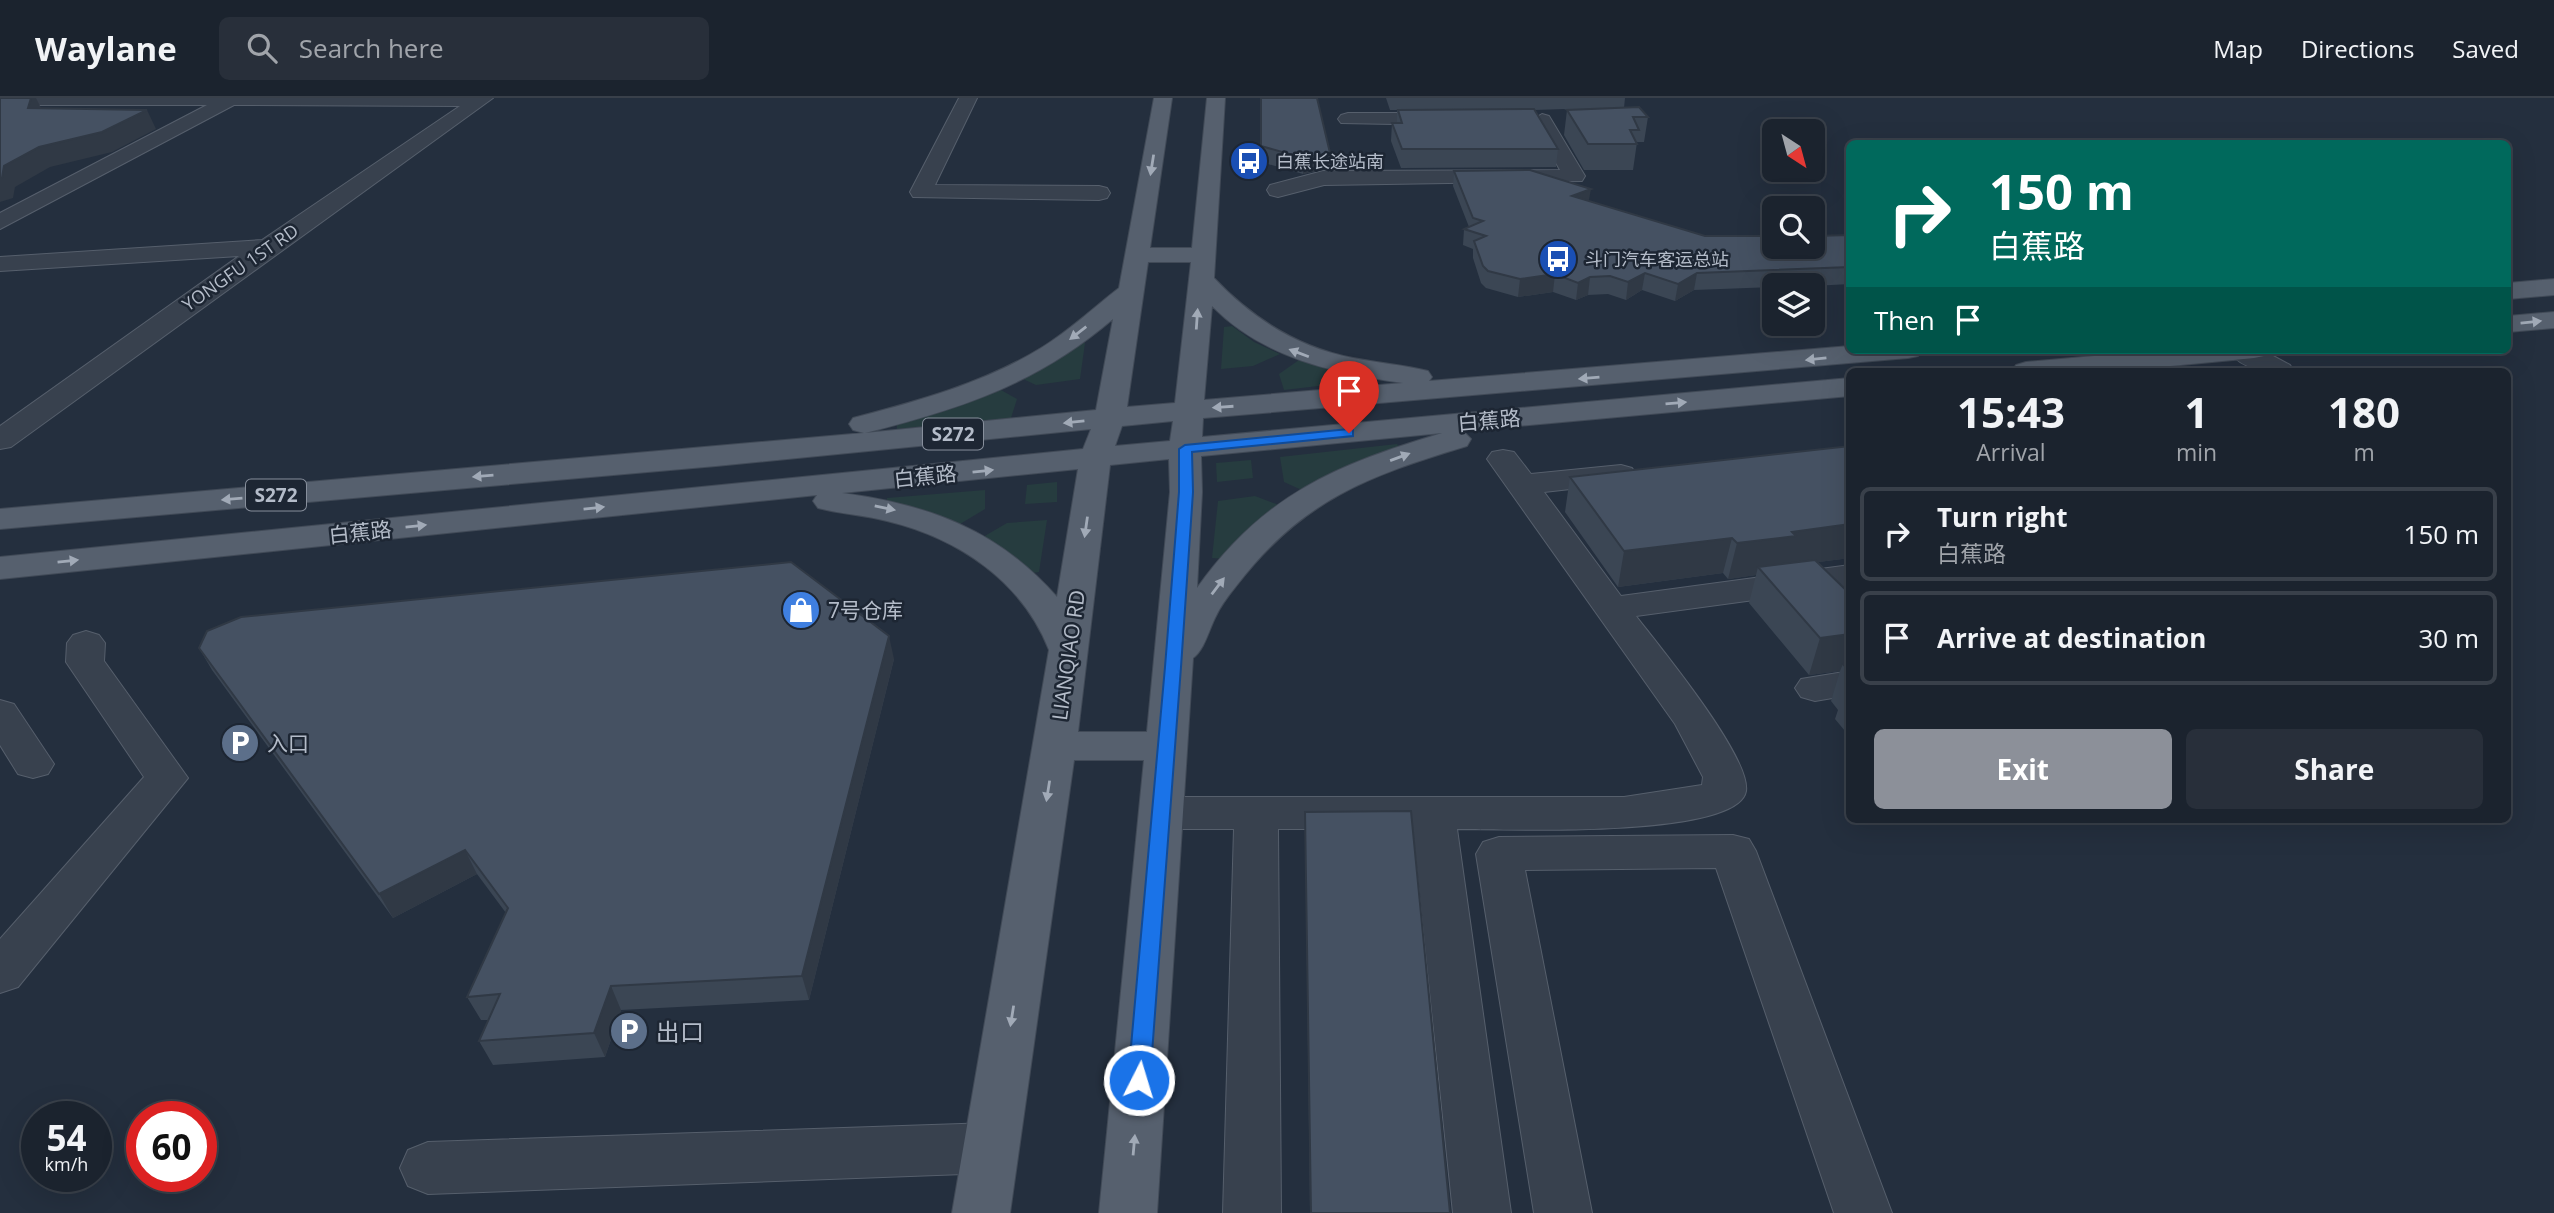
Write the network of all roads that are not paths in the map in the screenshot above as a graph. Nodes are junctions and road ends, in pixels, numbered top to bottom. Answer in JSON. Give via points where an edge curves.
{"nodes":[{"id":1,"x":968,"y":98,"type":"edge"},
{"id":2,"x":1163,"y":98,"type":"edge"},
{"id":3,"x":1216,"y":98,"type":"edge"},
{"id":4,"x":1343,"y":98,"type":"edge"},
{"id":5,"x":1451,"y":98,"type":"edge"},
{"id":6,"x":0,"y":99,"type":"edge"},
{"id":7,"x":232,"y":99,"type":"edge"},
{"id":8,"x":482,"y":99,"type":"edge"},
{"id":9,"x":1518,"y":119,"type":"edge"},
{"id":10,"x":1348,"y":120,"type":"junction"},
{"id":11,"x":1353,"y":142,"type":"dead end"},
{"id":12,"x":1278,"y":190,"type":"dead end"},
{"id":13,"x":1099,"y":193,"type":"dead end"},
{"id":14,"x":0,"y":222,"type":"edge"},
{"id":15,"x":268,"y":247,"type":"junction"},
{"id":16,"x":1138,"y":255,"type":"junction"},
{"id":17,"x":0,"y":264,"type":"edge"},
{"id":18,"x":1201,"y":267,"type":"junction"},
{"id":19,"x":2554,"y":287,"type":"edge"},
{"id":20,"x":1131,"y":291,"type":"junction"},
{"id":21,"x":2511,"y":291,"type":"edge"},
{"id":22,"x":2554,"y":320,"type":"edge"},
{"id":23,"x":2511,"y":324,"type":"edge"},
{"id":24,"x":1861,"y":354,"type":"edge"},
{"id":25,"x":2215,"y":354,"type":"edge"},
{"id":26,"x":2253,"y":354,"type":"edge"},
{"id":27,"x":2059,"y":368,"type":"edge"},
{"id":28,"x":2275,"y":368,"type":"edge"},
{"id":29,"x":1511,"y":384,"type":"junction"},
{"id":30,"x":1846,"y":387,"type":"edge"},
{"id":31,"x":1535,"y":416,"type":"junction"},
{"id":32,"x":1110,"y":418,"type":"junction"},
{"id":33,"x":1188,"y":429,"type":"junction"},
{"id":34,"x":0,"y":440,"type":"edge"},
{"id":35,"x":716,"y":457,"type":"junction"},
{"id":36,"x":1095,"y":459,"type":"junction"},
{"id":37,"x":551,"y":470,"type":"junction"},
{"id":38,"x":1645,"y":473,"type":"edge"},
{"id":39,"x":720,"y":496,"type":"junction"},
{"id":40,"x":526,"y":515,"type":"junction"},
{"id":41,"x":0,"y":519,"type":"edge"},
{"id":42,"x":0,"y":568,"type":"edge"},
{"id":43,"x":1835,"y":589,"type":"edge"},
{"id":44,"x":1611,"y":608,"type":"junction"},
{"id":45,"x":86,"y":643,"type":"dead end"},
{"id":46,"x":1069,"y":651,"type":"junction"},
{"id":47,"x":1173,"y":667,"type":"junction"},
{"id":48,"x":0,"y":713,"type":"edge"},
{"id":49,"x":1055,"y":746,"type":"junction"},
{"id":50,"x":1167,"y":746,"type":"junction"},
{"id":51,"x":33,"y":764,"type":"dead end"},
{"id":52,"x":1161,"y":813,"type":"junction"},
{"id":53,"x":1256,"y":813,"type":"junction"},
{"id":54,"x":1433,"y":813,"type":"junction"},
{"id":55,"x":0,"y":973,"type":"edge"},
{"id":56,"x":991,"y":1148,"type":"junction"},
{"id":57,"x":428,"y":1168,"type":"dead end"},
{"id":58,"x":981,"y":1213,"type":"edge"},
{"id":59,"x":1128,"y":1213,"type":"edge"},
{"id":60,"x":1252,"y":1213,"type":"edge"},
{"id":61,"x":1482,"y":1213,"type":"edge"},
{"id":62,"x":1563,"y":1213,"type":"edge"},
{"id":63,"x":1863,"y":1213,"type":"edge"}],
"edges":[{"from":1,"to":13,"type":"street","via":[[921,191]]},
{"from":2,"to":16,"type":"main road","name":"LIANQIAO RD","one_way":true},
{"from":3,"to":18,"type":"main road"},
{"from":4,"to":10,"type":"street"},
{"from":5,"to":10,"type":"street","via":[[1462,123]]},
{"from":6,"to":7,"type":"street"},
{"from":7,"to":8,"type":"street"},
{"from":7,"to":14,"type":"street"},
{"from":8,"to":15,"type":"street","name":"YONGFU 1ST RD"},
{"from":9,"to":12,"type":"street","via":[[1557,123],[1574,176],[1322,178]]},
{"from":10,"to":11,"type":"street"},
{"from":15,"to":17,"type":"street"},
{"from":15,"to":34,"type":"street","name":"YONGFU 1ST RD"},
{"from":16,"to":18,"type":"main road"},
{"from":16,"to":20,"type":"main road","name":"LIANQIAO RD"},
{"from":29,"to":18,"type":"main road","one_way":true,"via":[[1450,381],[1317,360],[1263,335],[1216,297]]},
{"from":33,"to":18,"type":"main road","one_way":true},
{"from":19,"to":21,"type":"main road"},
{"from":20,"to":32,"type":"main road","name":"LIANQIAO RD"},
{"from":20,"to":35,"type":"main road","one_way":true,"via":[[1051,354],[958,397]]},
{"from":23,"to":22,"type":"main road","one_way":true},
{"from":24,"to":29,"type":"main road","one_way":true},
{"from":25,"to":27,"type":"main road"},
{"from":26,"to":28,"type":"street"},
{"from":29,"to":33,"type":"main road","one_way":true},
{"from":31,"to":30,"type":"main road","name":"白蕉路","one_way":true},
{"from":31,"to":33,"type":"main road","name":"白蕉路"},
{"from":47,"to":31,"type":"main road","one_way":true,"via":[[1202,607],[1234,565],[1309,497],[1415,452]]},
{"from":32,"to":33,"type":"main road","number":"S272"},
{"from":32,"to":35,"type":"main road","number":"S272","one_way":true},
{"from":32,"to":36,"type":"main road","name":"LIANQIAO RD"},
{"from":33,"to":36,"type":"main road","name":"白蕉路","number":"S272"},
{"from":33,"to":47,"type":"main road"},
{"from":35,"to":37,"type":"main road","name":"白蕉路","number":"S272"},
{"from":39,"to":36,"type":"main road","name":"白蕉路","number":"S272","one_way":true},
{"from":36,"to":46,"type":"main road","name":"LIANQIAO RD","one_way":true},
{"from":37,"to":40,"type":"main road"},
{"from":37,"to":41,"type":"main road","name":"白蕉路","number":"S272","one_way":true},
{"from":38,"to":44,"type":"street","via":[[1512,472]]},
{"from":40,"to":39,"type":"main road","name":"白蕉路","number":"S272","one_way":true},
{"from":39,"to":46,"type":"main road","one_way":true,"via":[[805,498],[922,517],[990,552],[1019,575],[1049,610]]},
{"from":42,"to":40,"type":"main road","name":"白蕉路","number":"S272","one_way":true},
{"from":43,"to":44,"type":"street"},
{"from":44,"to":54,"type":"street","via":[[1693,720],[1724,776],[1724,793],[1706,802],[1624,813]]},
{"from":45,"to":55,"type":"street","via":[[85,662],[167,778]]},
{"from":46,"to":49,"type":"main road","name":"LIANQIAO RD"},
{"from":47,"to":50,"type":"main road"},
{"from":48,"to":51,"type":"street"},
{"from":49,"to":50,"type":"main road"},
{"from":49,"to":56,"type":"main road","name":"LIANQIAO RD","one_way":true},
{"from":50,"to":52,"type":"main road"},
{"from":52,"to":53,"type":"street"},
{"from":59,"to":52,"type":"main road","one_way":true},
{"from":53,"to":54,"type":"street"},
{"from":53,"to":60,"type":"street"},
{"from":54,"to":61,"type":"street"},
{"from":56,"to":57,"type":"street"},
{"from":56,"to":58,"type":"main road","name":"LIANQIAO RD"},
{"from":62,"to":63,"type":"street","via":[[1499,853],[1733,851]]}]}
